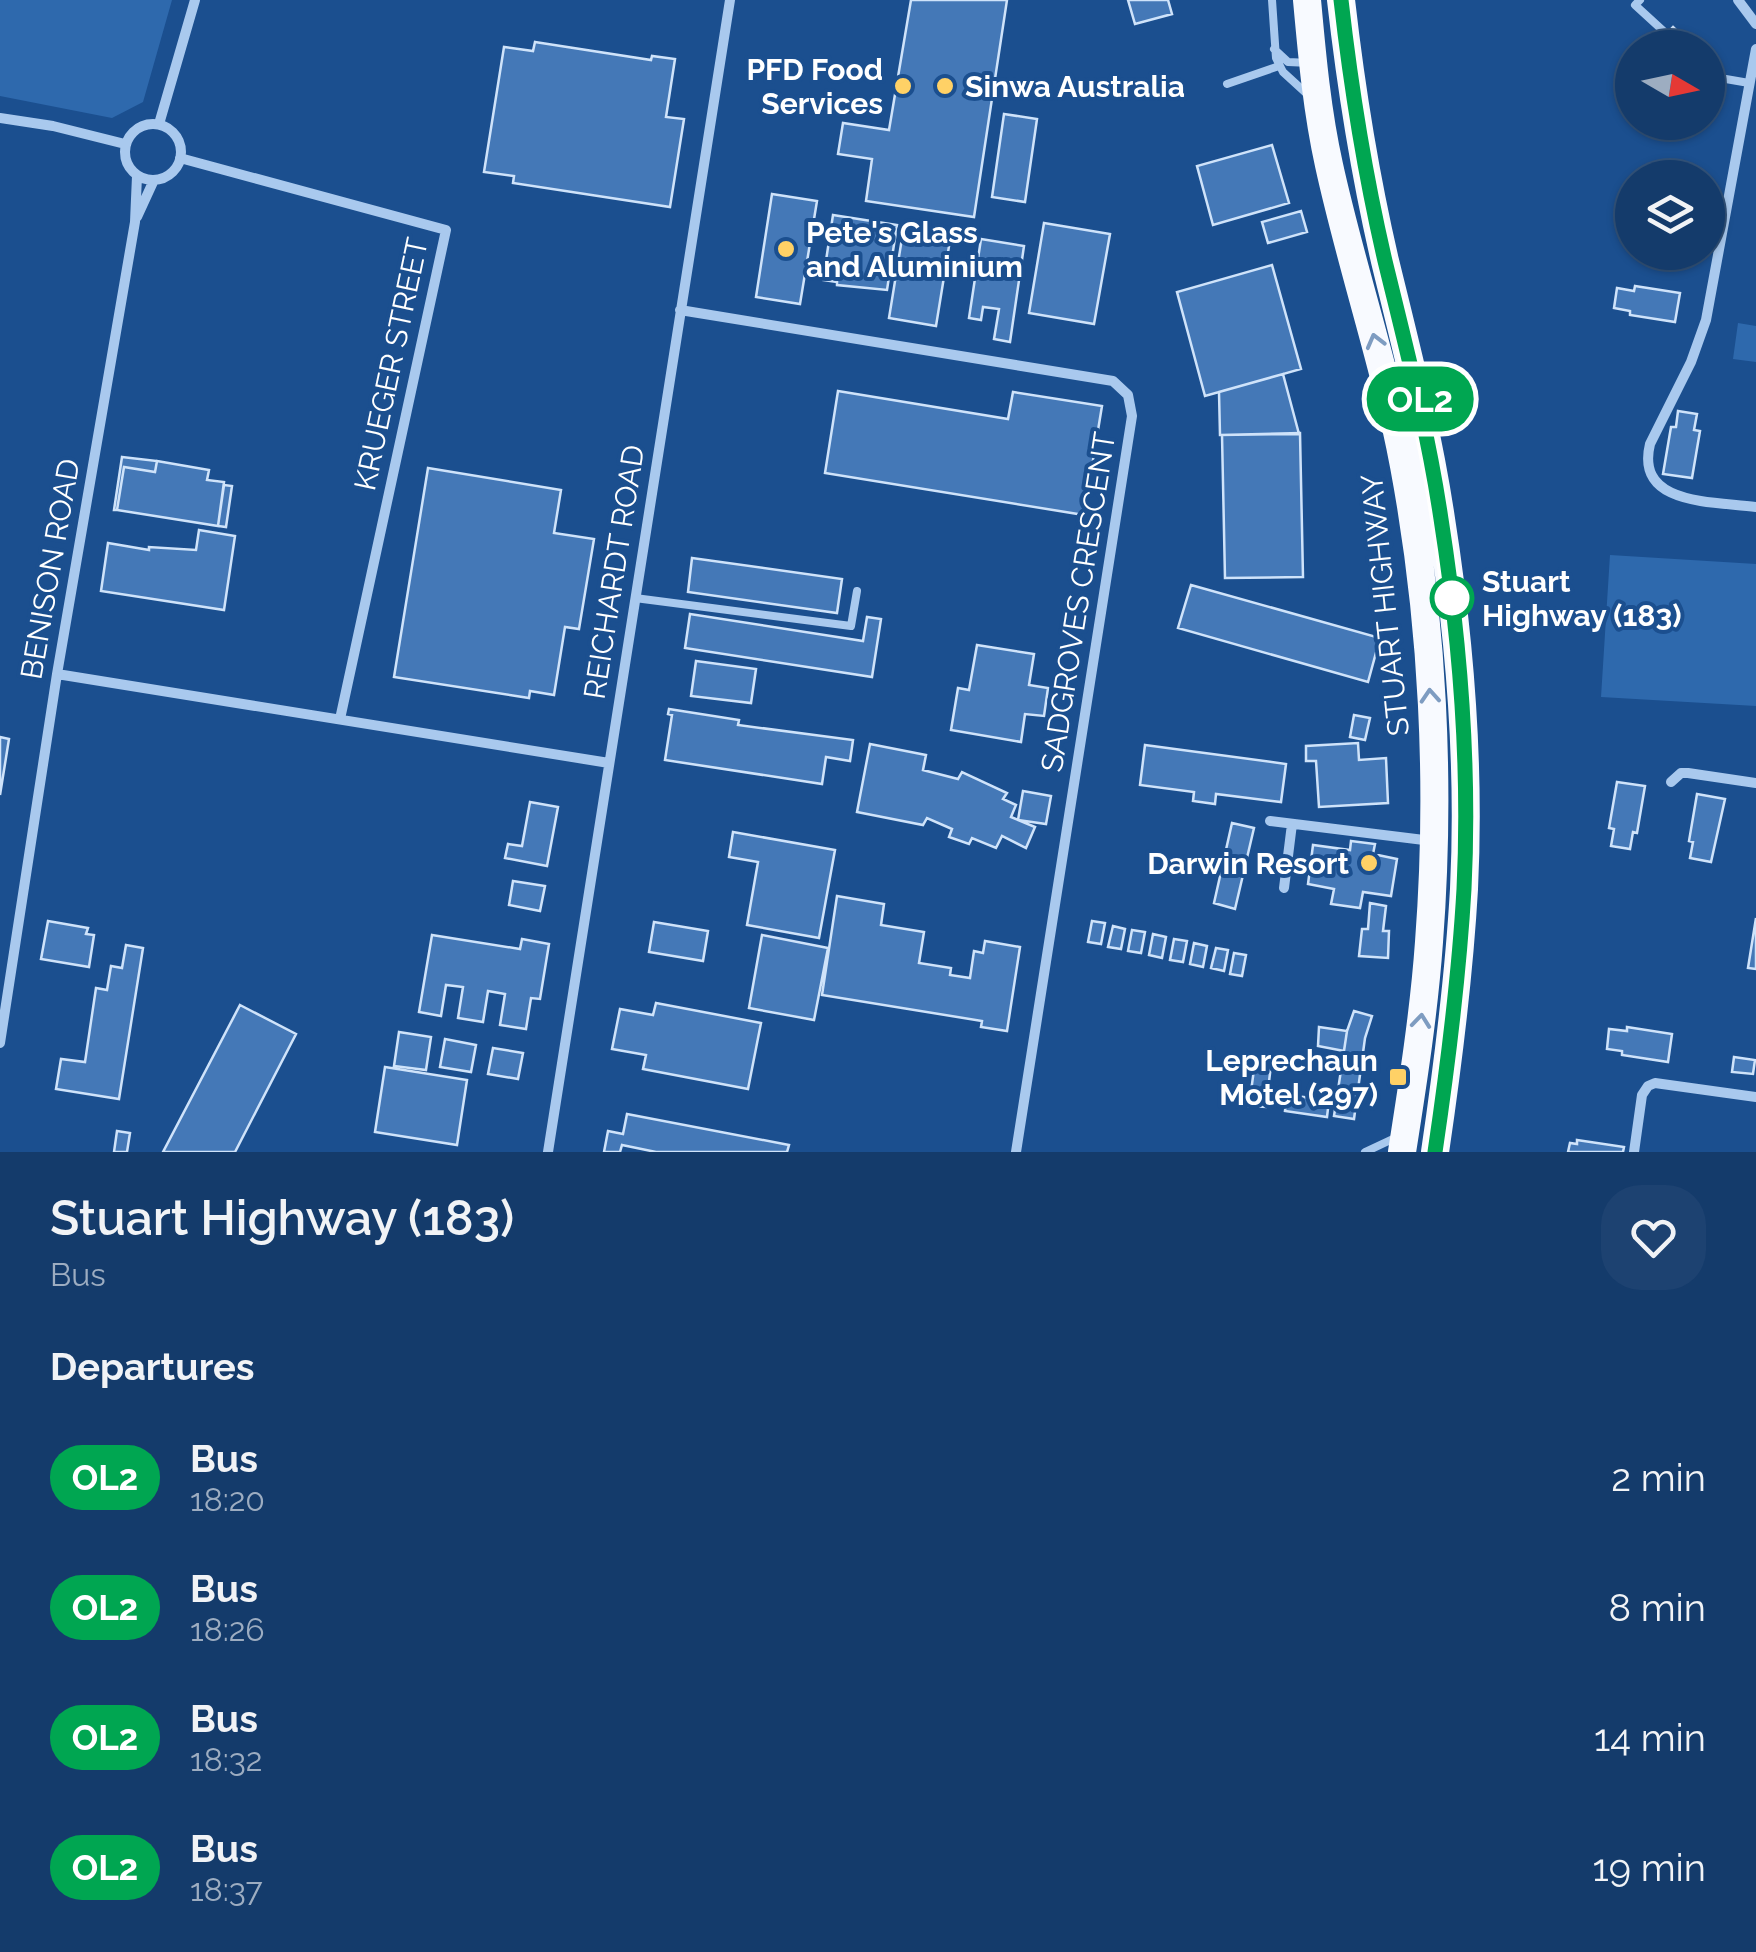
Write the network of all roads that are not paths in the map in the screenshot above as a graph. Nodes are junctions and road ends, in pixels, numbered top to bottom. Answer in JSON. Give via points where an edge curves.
{"nodes":[{"id":1,"x":195,"y":0,"type":"edge"},
{"id":2,"x":730,"y":0,"type":"edge"},
{"id":3,"x":1272,"y":0,"type":"edge"},
{"id":4,"x":1307,"y":0,"type":"edge"},
{"id":5,"x":1329,"y":0,"type":"edge"},
{"id":6,"x":1341,"y":0,"type":"edge"},
{"id":7,"x":1640,"y":0,"type":"edge"},
{"id":8,"x":1734,"y":0,"type":"edge"},
{"id":9,"x":1753,"y":21,"type":"edge"},
{"id":10,"x":1662,"y":30,"type":"edge"},
{"id":11,"x":1756,"y":48,"type":"edge"},
{"id":12,"x":1274,"y":49,"type":"junction"},
{"id":13,"x":1314,"y":63,"type":"junction"},
{"id":14,"x":1279,"y":66,"type":"junction"},
{"id":15,"x":1725,"y":79,"type":"edge"},
{"id":16,"x":1749,"y":82,"type":"junction"},
{"id":17,"x":1227,"y":84,"type":"dead end"},
{"id":18,"x":1320,"y":114,"type":"junction"},
{"id":19,"x":0,"y":118,"type":"edge"},
{"id":20,"x":159,"y":124,"type":"junction"},
{"id":21,"x":125,"y":144,"type":"junction"},
{"id":22,"x":180,"y":158,"type":"junction"},
{"id":23,"x":137,"y":176,"type":"junction"},
{"id":24,"x":154,"y":180,"type":"junction"},
{"id":25,"x":135,"y":222,"type":"junction"},
{"id":26,"x":680,"y":310,"type":"junction"},
{"id":27,"x":1418,"y":464,"type":"junction"},
{"id":28,"x":1756,"y":507,"type":"edge"},
{"id":29,"x":858,"y":591,"type":"dead end"},
{"id":30,"x":635,"y":598,"type":"junction"},
{"id":31,"x":57,"y":674,"type":"junction"},
{"id":32,"x":340,"y":719,"type":"junction"},
{"id":33,"x":609,"y":762,"type":"junction"},
{"id":34,"x":1671,"y":782,"type":"dead end"},
{"id":35,"x":1756,"y":783,"type":"edge"},
{"id":36,"x":1270,"y":821,"type":"dead end"},
{"id":37,"x":1292,"y":824,"type":"junction"},
{"id":38,"x":1433,"y":841,"type":"junction"},
{"id":39,"x":1284,"y":888,"type":"dead end"},
{"id":40,"x":0,"y":1043,"type":"edge"},
{"id":41,"x":1756,"y":1097,"type":"edge"},
{"id":42,"x":1437,"y":1139,"type":"edge"},
{"id":43,"x":1411,"y":1146,"type":"edge"},
{"id":44,"x":548,"y":1152,"type":"edge"},
{"id":45,"x":1016,"y":1152,"type":"edge"},
{"id":46,"x":1365,"y":1152,"type":"edge"},
{"id":47,"x":1634,"y":1152,"type":"edge"}],
"edges":[{"from":1,"to":20,"type":"street"},
{"from":2,"to":26,"type":"street","name":"REICHARDT ROAD"},
{"from":3,"to":12,"type":"lane"},
{"from":4,"to":13,"type":"highway","name":"STUART HIGHWAY"},
{"from":5,"to":13,"type":"highway","via":[[1330,48]]},
{"from":6,"to":27,"type":"highway","name":"STUART HIGHWAY","via":[[1367,176],[1424,414]]},
{"from":7,"to":10,"type":"lane","via":[[1635,5]]},
{"from":8,"to":9,"type":"street"},
{"from":11,"to":16,"type":"street"},
{"from":12,"to":13,"type":"lane","via":[[1294,64]]},
{"from":12,"to":14,"type":"lane"},
{"from":13,"to":18,"type":"highway","name":"STUART HIGHWAY"},
{"from":14,"to":17,"type":"lane"},
{"from":14,"to":18,"type":"lane"},
{"from":15,"to":16,"type":"lane"},
{"from":16,"to":28,"type":"street","via":[[1706,320],[1646,459],[1650,477],[1666,491]]},
{"from":27,"to":18,"type":"highway","name":"STUART HIGHWAY","one_way":true,"via":[[1389,394]]},
{"from":19,"to":21,"type":"street"},
{"from":20,"to":21,"type":"street","via":[[142,125]]},
{"from":20,"to":22,"type":"street","via":[[179,140]]},
{"from":21,"to":23,"type":"street","via":[[126,162]]},
{"from":22,"to":24,"type":"street","via":[[171,174]]},
{"from":22,"to":32,"type":"street","name":"KRUEGER STREET","via":[[446,230]]},
{"from":23,"to":24,"type":"street"},
{"from":23,"to":25,"type":"street","name":"BENISON ROAD"},
{"from":24,"to":25,"type":"street","name":"BENISON ROAD"},
{"from":25,"to":31,"type":"street","name":"BENISON ROAD"},
{"from":26,"to":30,"type":"street","name":"REICHARDT ROAD"},
{"from":26,"to":45,"type":"street","name":"SADGROVES CRESCENT","via":[[1113,381],[1128,395],[1132,416]]},
{"from":38,"to":27,"type":"highway","name":"STUART HIGHWAY","one_way":true},
{"from":27,"to":42,"type":"highway","name":"STUART HIGHWAY","via":[[1452,606],[1464,814],[1458,978]]},
{"from":29,"to":30,"type":"lane","via":[[851,626]]},
{"from":30,"to":33,"type":"street","name":"REICHARDT ROAD"},
{"from":31,"to":32,"type":"street"},
{"from":31,"to":40,"type":"street","name":"BENISON ROAD"},
{"from":32,"to":33,"type":"street"},
{"from":33,"to":44,"type":"street","name":"REICHARDT ROAD"},
{"from":34,"to":35,"type":"street","via":[[1688,773]]},
{"from":36,"to":37,"type":"street"},
{"from":37,"to":38,"type":"street"},
{"from":37,"to":39,"type":"street"},
{"from":43,"to":38,"type":"highway","name":"STUART HIGHWAY","one_way":true},
{"from":41,"to":47,"type":"street","via":[[1648,1086]]},
{"from":42,"to":43,"type":"highway","name":"STUART HIGHWAY"},
{"from":43,"to":46,"type":"lane"}]}
